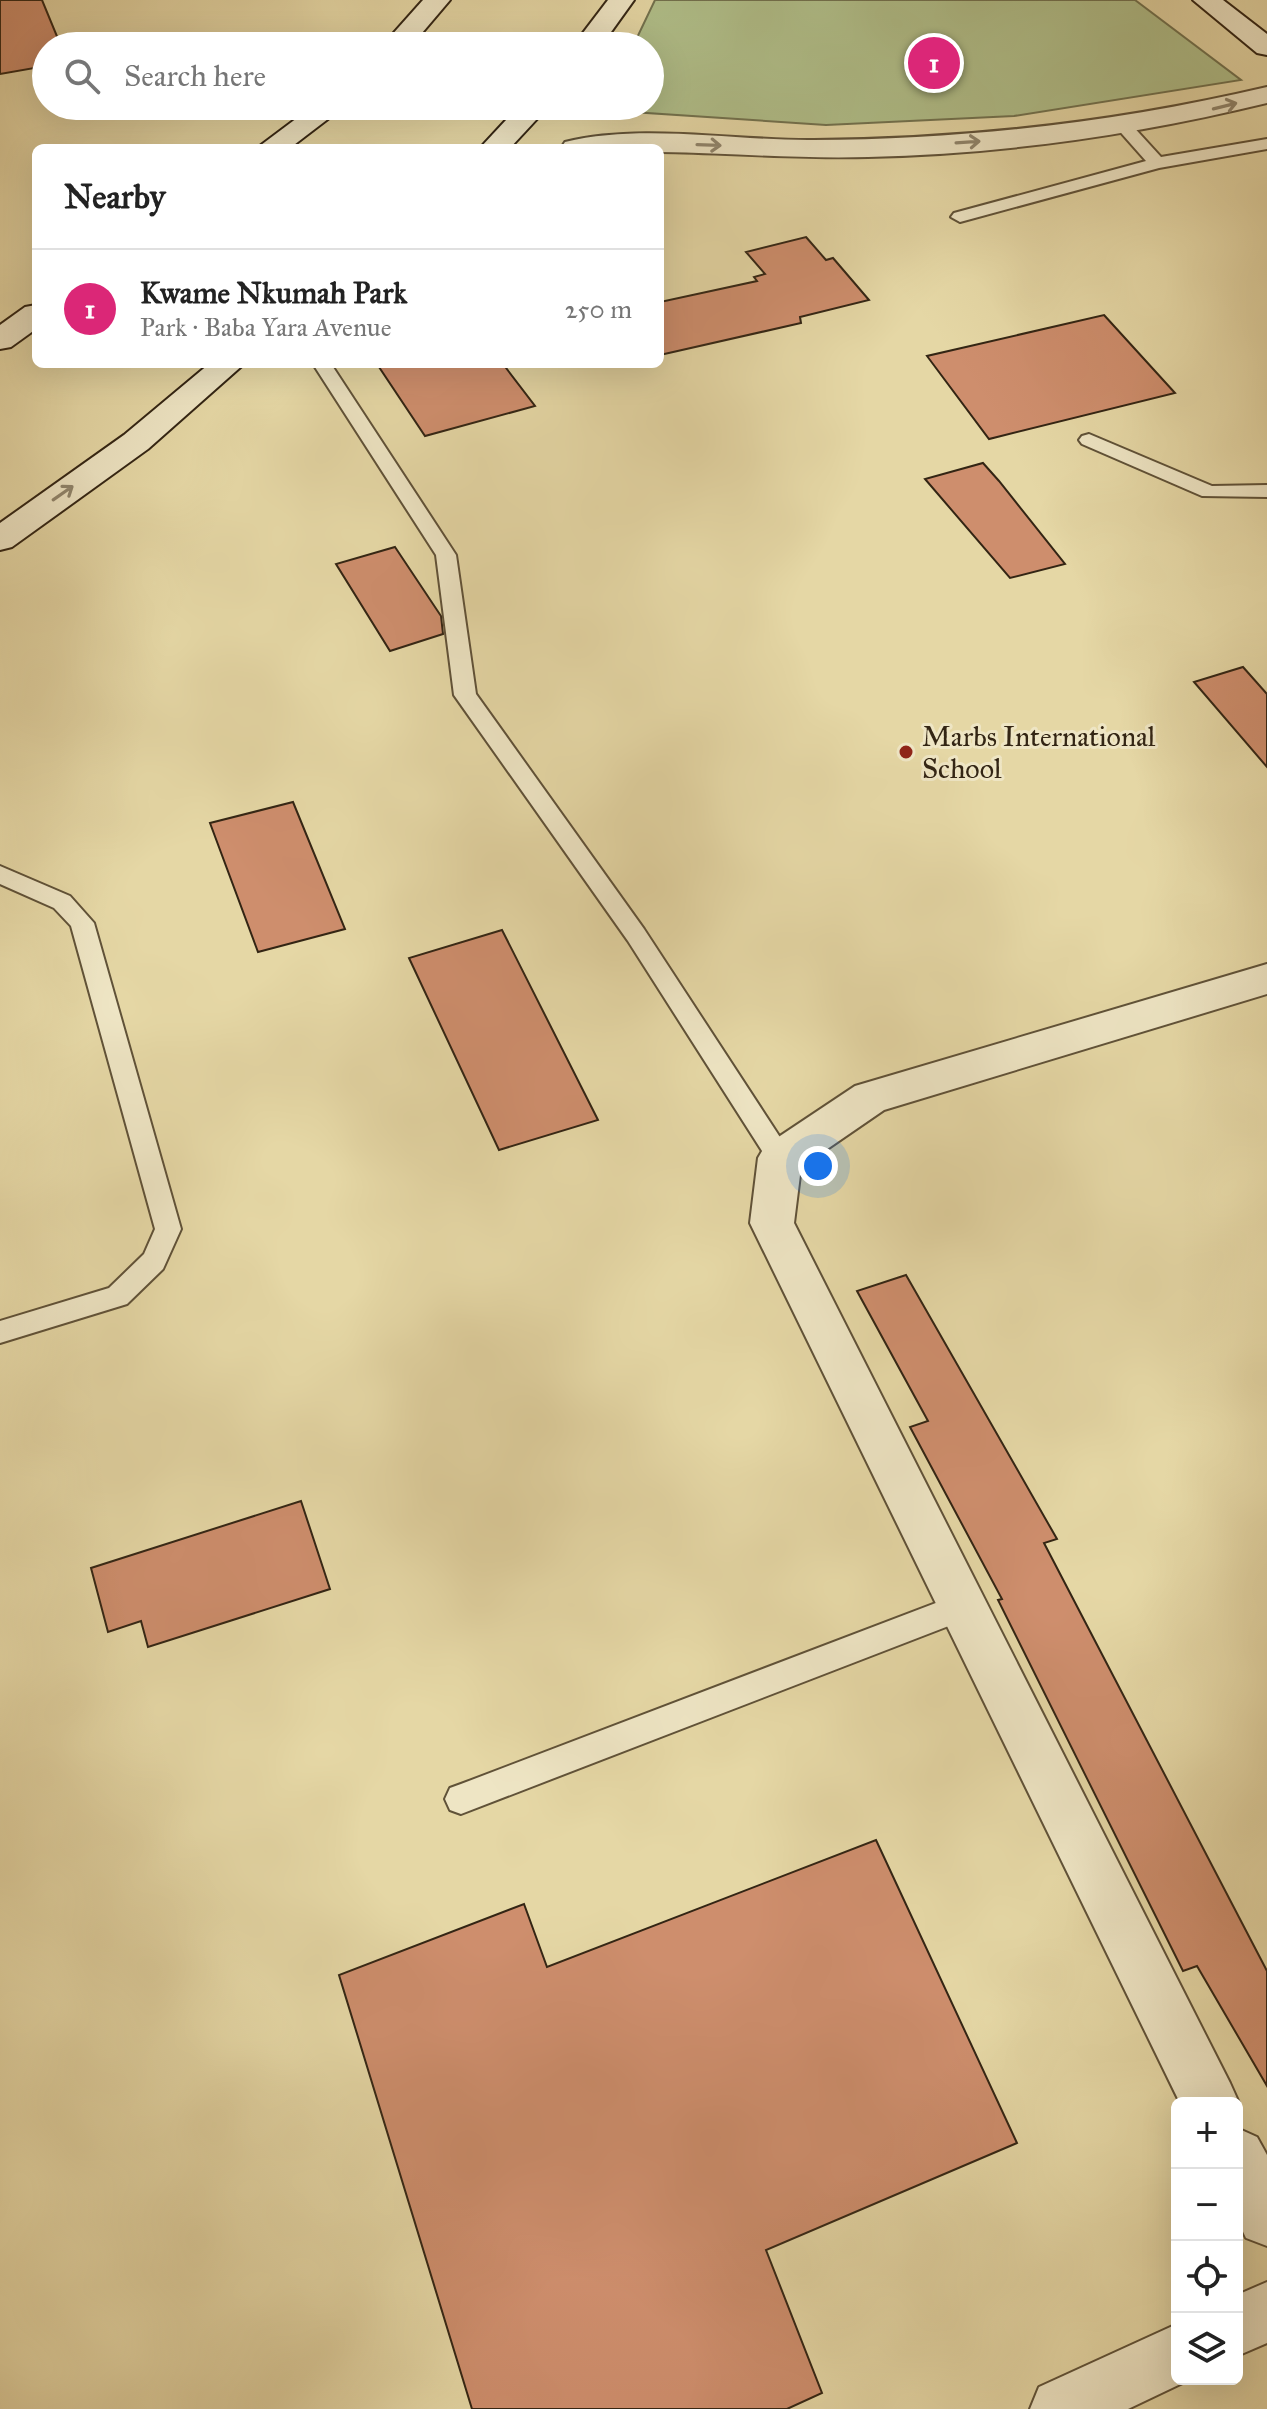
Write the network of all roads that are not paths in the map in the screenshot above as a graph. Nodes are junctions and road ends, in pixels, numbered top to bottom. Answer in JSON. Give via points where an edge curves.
{"nodes":[{"id":1,"x":437,"y":0,"type":"edge"},
{"id":2,"x":621,"y":0,"type":"edge"},
{"id":3,"x":1206,"y":0,"type":"edge"},
{"id":4,"x":408,"y":32,"type":"edge"},
{"id":5,"x":597,"y":32,"type":"edge"},
{"id":6,"x":1267,"y":47,"type":"edge"},
{"id":7,"x":1267,"y":95,"type":"edge"},
{"id":8,"x":311,"y":120,"type":"edge"},
{"id":9,"x":521,"y":120,"type":"edge"},
{"id":10,"x":1123,"y":126,"type":"junction"},
{"id":11,"x":277,"y":144,"type":"edge"},
{"id":12,"x":498,"y":144,"type":"edge"},
{"id":13,"x":604,"y":144,"type":"edge"},
{"id":14,"x":1267,"y":144,"type":"edge"},
{"id":15,"x":1157,"y":163,"type":"junction"},
{"id":16,"x":960,"y":217,"type":"dead end"},
{"id":17,"x":32,"y":317,"type":"edge"},
{"id":18,"x":0,"y":340,"type":"edge"},
{"id":19,"x":223,"y":368,"type":"edge"},
{"id":20,"x":325,"y":368,"type":"edge"},
{"id":21,"x":1089,"y":440,"type":"dead end"},
{"id":22,"x":1267,"y":491,"type":"edge"},
{"id":23,"x":15,"y":510,"type":"edge"},
{"id":24,"x":0,"y":539,"type":"edge"},
{"id":25,"x":0,"y":874,"type":"edge"},
{"id":26,"x":1267,"y":979,"type":"edge"},
{"id":27,"x":780,"y":1158,"type":"junction"},
{"id":28,"x":0,"y":1332,"type":"edge"},
{"id":29,"x":962,"y":1607,"type":"junction"},
{"id":30,"x":461,"y":1799,"type":"dead end"},
{"id":31,"x":1207,"y":2097,"type":"edge"},
{"id":32,"x":1243,"y":2169,"type":"edge"},
{"id":33,"x":1267,"y":2217,"type":"edge"},
{"id":34,"x":1267,"y":2312,"type":"edge"},
{"id":35,"x":1243,"y":2323,"type":"edge"},
{"id":36,"x":1171,"y":2357,"type":"edge"},
{"id":37,"x":1061,"y":2409,"type":"edge"}],
"edges":[{"from":1,"to":4,"type":"street"},
{"from":2,"to":5,"type":"street"},
{"from":3,"to":6,"type":"street"},
{"from":10,"to":7,"type":"street","one_way":true},
{"from":8,"to":11,"type":"street"},
{"from":9,"to":12,"type":"street"},
{"from":13,"to":10,"type":"street","one_way":true,"via":[[929,146]]},
{"from":10,"to":15,"type":"lane"},
{"from":14,"to":15,"type":"lane"},
{"from":15,"to":16,"type":"lane"},
{"from":17,"to":18,"type":"street"},
{"from":23,"to":19,"type":"street","one_way":true,"via":[[136,442]]},
{"from":20,"to":27,"type":"lane","via":[[446,555],[465,695],[636,935]]},
{"from":21,"to":22,"type":"lane","via":[[1209,492]]},
{"from":23,"to":24,"type":"street"},
{"from":25,"to":28,"type":"lane","via":[[62,902],[82,923],[168,1229],[154,1261],[118,1296]]},
{"from":26,"to":27,"type":"street","via":[[870,1098]]},
{"from":27,"to":29,"type":"street","via":[[772,1223]]},
{"from":29,"to":30,"type":"lane"},
{"from":29,"to":31,"type":"street"},
{"from":32,"to":33,"type":"street"},
{"from":34,"to":35,"type":"street"},
{"from":36,"to":37,"type":"street"}]}
